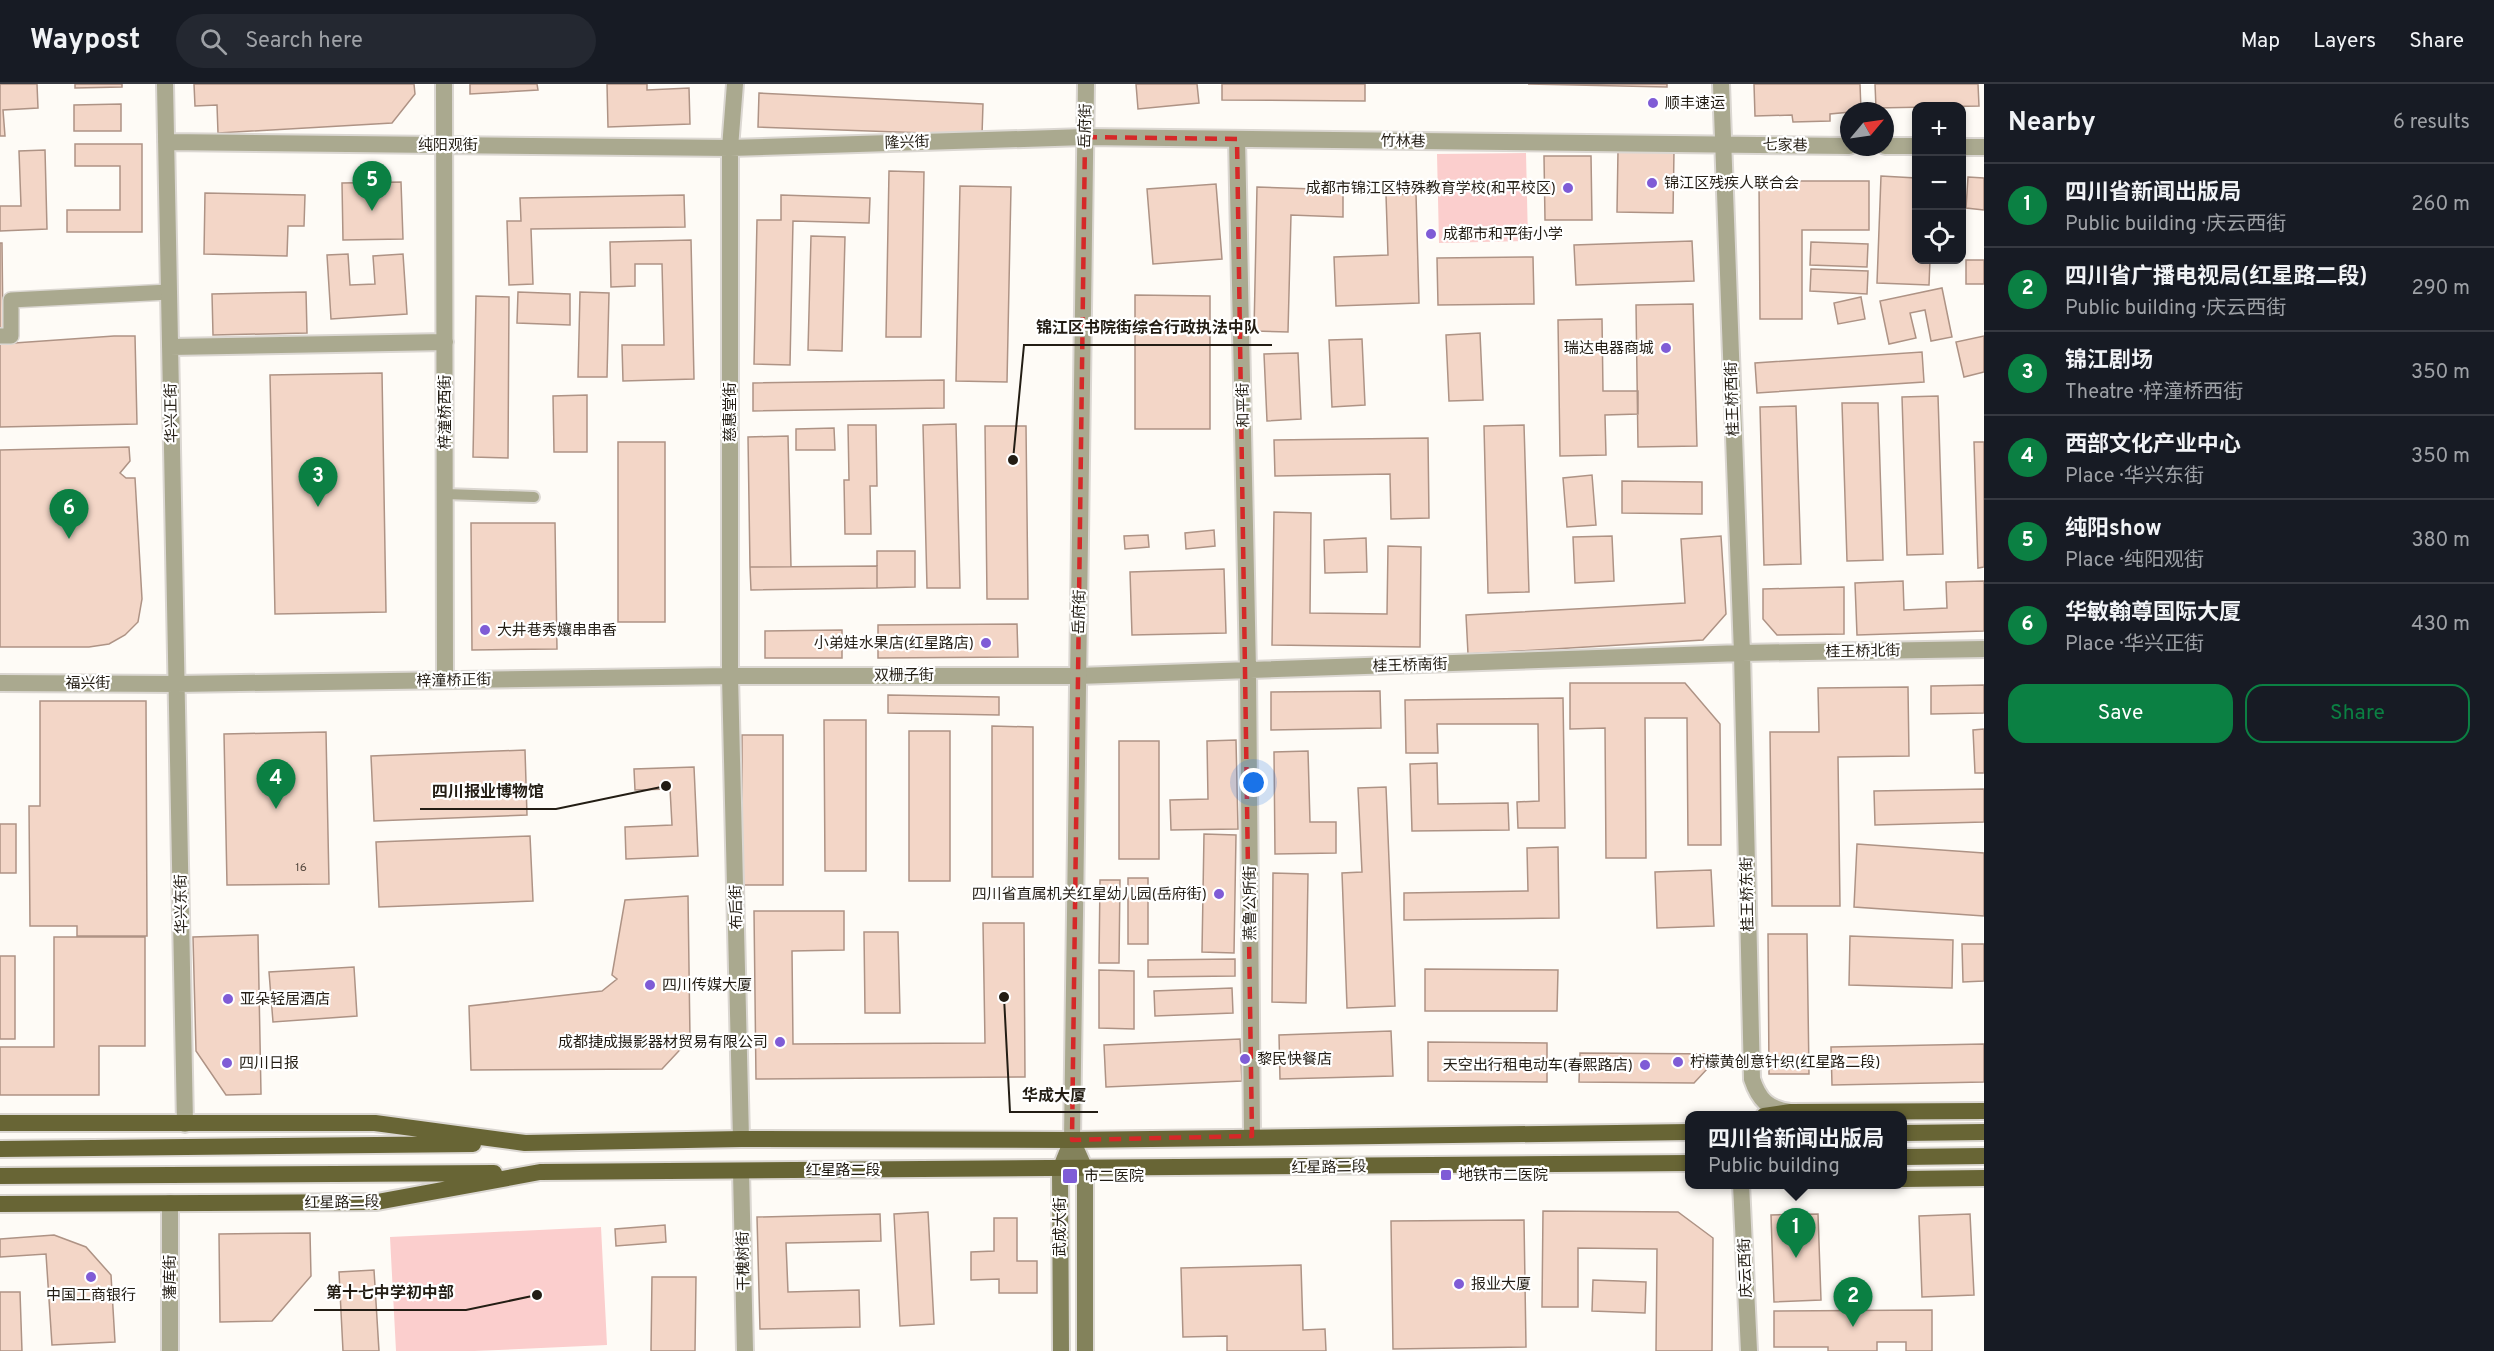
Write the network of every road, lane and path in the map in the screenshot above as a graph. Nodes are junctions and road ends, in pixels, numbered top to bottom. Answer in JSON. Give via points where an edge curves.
{"nodes":[{"id":1,"x":165,"y":84,"type":"edge"},
{"id":2,"x":444,"y":84,"type":"edge"},
{"id":3,"x":735,"y":84,"type":"edge"},
{"id":4,"x":1086,"y":84,"type":"edge"},
{"id":5,"x":1720,"y":84,"type":"edge"},
{"id":6,"x":1085,"y":137,"type":"junction"},
{"id":7,"x":1237,"y":139,"type":"junction"},
{"id":8,"x":166,"y":142,"type":"junction"},
{"id":9,"x":1721,"y":144,"type":"junction"},
{"id":10,"x":444,"y":145,"type":"junction"},
{"id":11,"x":1840,"y":146,"type":"edge"},
{"id":12,"x":1894,"y":146,"type":"edge"},
{"id":13,"x":1912,"y":146,"type":"edge"},
{"id":14,"x":1966,"y":147,"type":"edge"},
{"id":15,"x":1984,"y":147,"type":"edge"},
{"id":16,"x":730,"y":148,"type":"junction"},
{"id":17,"x":169,"y":292,"type":"junction"},
{"id":18,"x":0,"y":336,"type":"edge"},
{"id":19,"x":445,"y":342,"type":"junction"},
{"id":20,"x":170,"y":347,"type":"junction"},
{"id":21,"x":445,"y":494,"type":"junction"},
{"id":22,"x":534,"y":497,"type":"dead end"},
{"id":23,"x":1984,"y":649,"type":"edge"},
{"id":24,"x":1742,"y":653,"type":"junction"},
{"id":25,"x":1248,"y":671,"type":"junction"},
{"id":26,"x":730,"y":676,"type":"junction"},
{"id":27,"x":1078,"y":676,"type":"junction"},
{"id":28,"x":445,"y":680,"type":"junction"},
{"id":29,"x":0,"y":683,"type":"edge"},
{"id":30,"x":177,"y":684,"type":"junction"},
{"id":31,"x":1784,"y":1111,"type":"edge"},
{"id":32,"x":1907,"y":1111,"type":"edge"},
{"id":33,"x":1984,"y":1111,"type":"edge"},
{"id":34,"x":0,"y":1124,"type":"edge"},
{"id":35,"x":185,"y":1124,"type":"junction"},
{"id":36,"x":1685,"y":1126,"type":"edge"},
{"id":37,"x":1984,"y":1131,"type":"edge"},
{"id":38,"x":1636,"y":1132,"type":"junction"},
{"id":39,"x":1685,"y":1132,"type":"edge"},
{"id":40,"x":1907,"y":1132,"type":"edge"},
{"id":41,"x":1252,"y":1136,"type":"junction"},
{"id":42,"x":741,"y":1139,"type":"junction"},
{"id":43,"x":1072,"y":1140,"type":"junction"},
{"id":44,"x":525,"y":1143,"type":"junction"},
{"id":45,"x":0,"y":1149,"type":"edge"},
{"id":46,"x":1984,"y":1156,"type":"edge"},
{"id":47,"x":1907,"y":1157,"type":"edge"},
{"id":48,"x":1685,"y":1163,"type":"edge"},
{"id":49,"x":1085,"y":1169,"type":"junction"},
{"id":50,"x":1060,"y":1170,"type":"junction"},
{"id":51,"x":741,"y":1171,"type":"junction"},
{"id":52,"x":540,"y":1172,"type":"junction"},
{"id":53,"x":0,"y":1176,"type":"edge"},
{"id":54,"x":1984,"y":1178,"type":"edge"},
{"id":55,"x":1907,"y":1179,"type":"edge"},
{"id":56,"x":1741,"y":1189,"type":"edge"},
{"id":57,"x":170,"y":1203,"type":"junction"},
{"id":58,"x":0,"y":1204,"type":"edge"},
{"id":59,"x":170,"y":1351,"type":"edge"},
{"id":60,"x":746,"y":1351,"type":"edge"},
{"id":61,"x":1061,"y":1351,"type":"edge"},
{"id":62,"x":1085,"y":1351,"type":"edge"},
{"id":63,"x":1749,"y":1351,"type":"edge"}],
"edges":[{"from":1,"to":8,"type":"street","name":"华兴正街"},
{"from":2,"to":10,"type":"street","name":"梓潼桥西街"},
{"from":3,"to":16,"type":"street","name":"慈惠堂街"},
{"from":4,"to":6,"type":"street","name":"岳府街"},
{"from":5,"to":9,"type":"street","name":"桂王桥西街"},
{"from":6,"to":7,"type":"street","name":"竹林巷"},
{"from":6,"to":16,"type":"street","name":"隆兴街"},
{"from":6,"to":27,"type":"street","name":"岳府街"},
{"from":7,"to":9,"type":"street","name":"竹林巷"},
{"from":7,"to":25,"type":"street","name":"和平街"},
{"from":8,"to":10,"type":"street","name":"纯阳观街"},
{"from":8,"to":17,"type":"street","name":"华兴正街"},
{"from":9,"to":11,"type":"street","name":"七家巷"},
{"from":9,"to":24,"type":"street","name":"桂王桥西街"},
{"from":10,"to":16,"type":"street","name":"纯阳观街"},
{"from":10,"to":19,"type":"street","name":"梓潼桥西街"},
{"from":12,"to":13,"type":"street"},
{"from":14,"to":15,"type":"street"},
{"from":16,"to":26,"type":"street","name":"慈惠堂街"},
{"from":17,"to":18,"type":"street","via":[[11,300],[11,336]]},
{"from":17,"to":20,"type":"street","name":"华兴正街"},
{"from":19,"to":20,"type":"street"},
{"from":19,"to":21,"type":"street","name":"梓潼桥西街"},
{"from":20,"to":30,"type":"street","name":"华兴正街"},
{"from":21,"to":22,"type":"lane"},
{"from":21,"to":28,"type":"street","name":"梓潼桥西街"},
{"from":23,"to":24,"type":"street","name":"桂王桥北街"},
{"from":24,"to":25,"type":"street","name":"桂王桥南街"},
{"from":24,"to":31,"type":"street","name":"桂王桥东街","via":[[1752,1079],[1762,1101]]},
{"from":25,"to":27,"type":"street","name":"桂王桥南街"},
{"from":25,"to":41,"type":"street","name":"燕鲁公所街"},
{"from":26,"to":27,"type":"street","name":"双栅子街"},
{"from":26,"to":28,"type":"street","name":"梓潼桥正街"},
{"from":26,"to":42,"type":"street","name":"布后街"},
{"from":27,"to":43,"type":"street","name":"岳府街"},
{"from":28,"to":30,"type":"street","name":"梓潼桥正街"},
{"from":29,"to":30,"type":"street","name":"福兴街"},
{"from":30,"to":35,"type":"street","name":"华兴东街"},
{"from":32,"to":33,"type":"main road"},
{"from":34,"to":35,"type":"main road","name":"红星路二段"},
{"from":35,"to":44,"type":"main road","name":"红星路二段","via":[[375,1123]]},
{"from":36,"to":38,"type":"main road","name":"红星路二段"},
{"from":37,"to":40,"type":"main road"},
{"from":38,"to":39,"type":"main road","name":"红星路二段"},
{"from":38,"to":41,"type":"main road","name":"红星路二段"},
{"from":41,"to":43,"type":"main road","name":"红星路二段"},
{"from":42,"to":43,"type":"main road","name":"红星路二段"},
{"from":42,"to":44,"type":"main road","name":"红星路二段"},
{"from":43,"to":49,"type":"main road","name":"武成大街"},
{"from":43,"to":50,"type":"main road","name":"武成大街"},
{"from":44,"to":45,"type":"main road"},
{"from":46,"to":47,"type":"main road"},
{"from":48,"to":49,"type":"main road","name":"红星路二段"},
{"from":49,"to":50,"type":"main road","name":"红星路二段"},
{"from":49,"to":62,"type":"main road","name":"武成大街"},
{"from":50,"to":51,"type":"main road","name":"红星路二段"},
{"from":50,"to":61,"type":"main road","name":"武成大街"},
{"from":51,"to":52,"type":"main road","name":"红星路二段"},
{"from":51,"to":60,"type":"street","name":"干槐树街"},
{"from":52,"to":53,"type":"main road"},
{"from":52,"to":57,"type":"main road","name":"红星路二段","via":[[377,1202]]},
{"from":54,"to":55,"type":"main road"},
{"from":56,"to":63,"type":"street","name":"庆云西街"},
{"from":57,"to":58,"type":"main road","name":"红星路二段"},
{"from":57,"to":59,"type":"street","name":"藩库街"}]}
